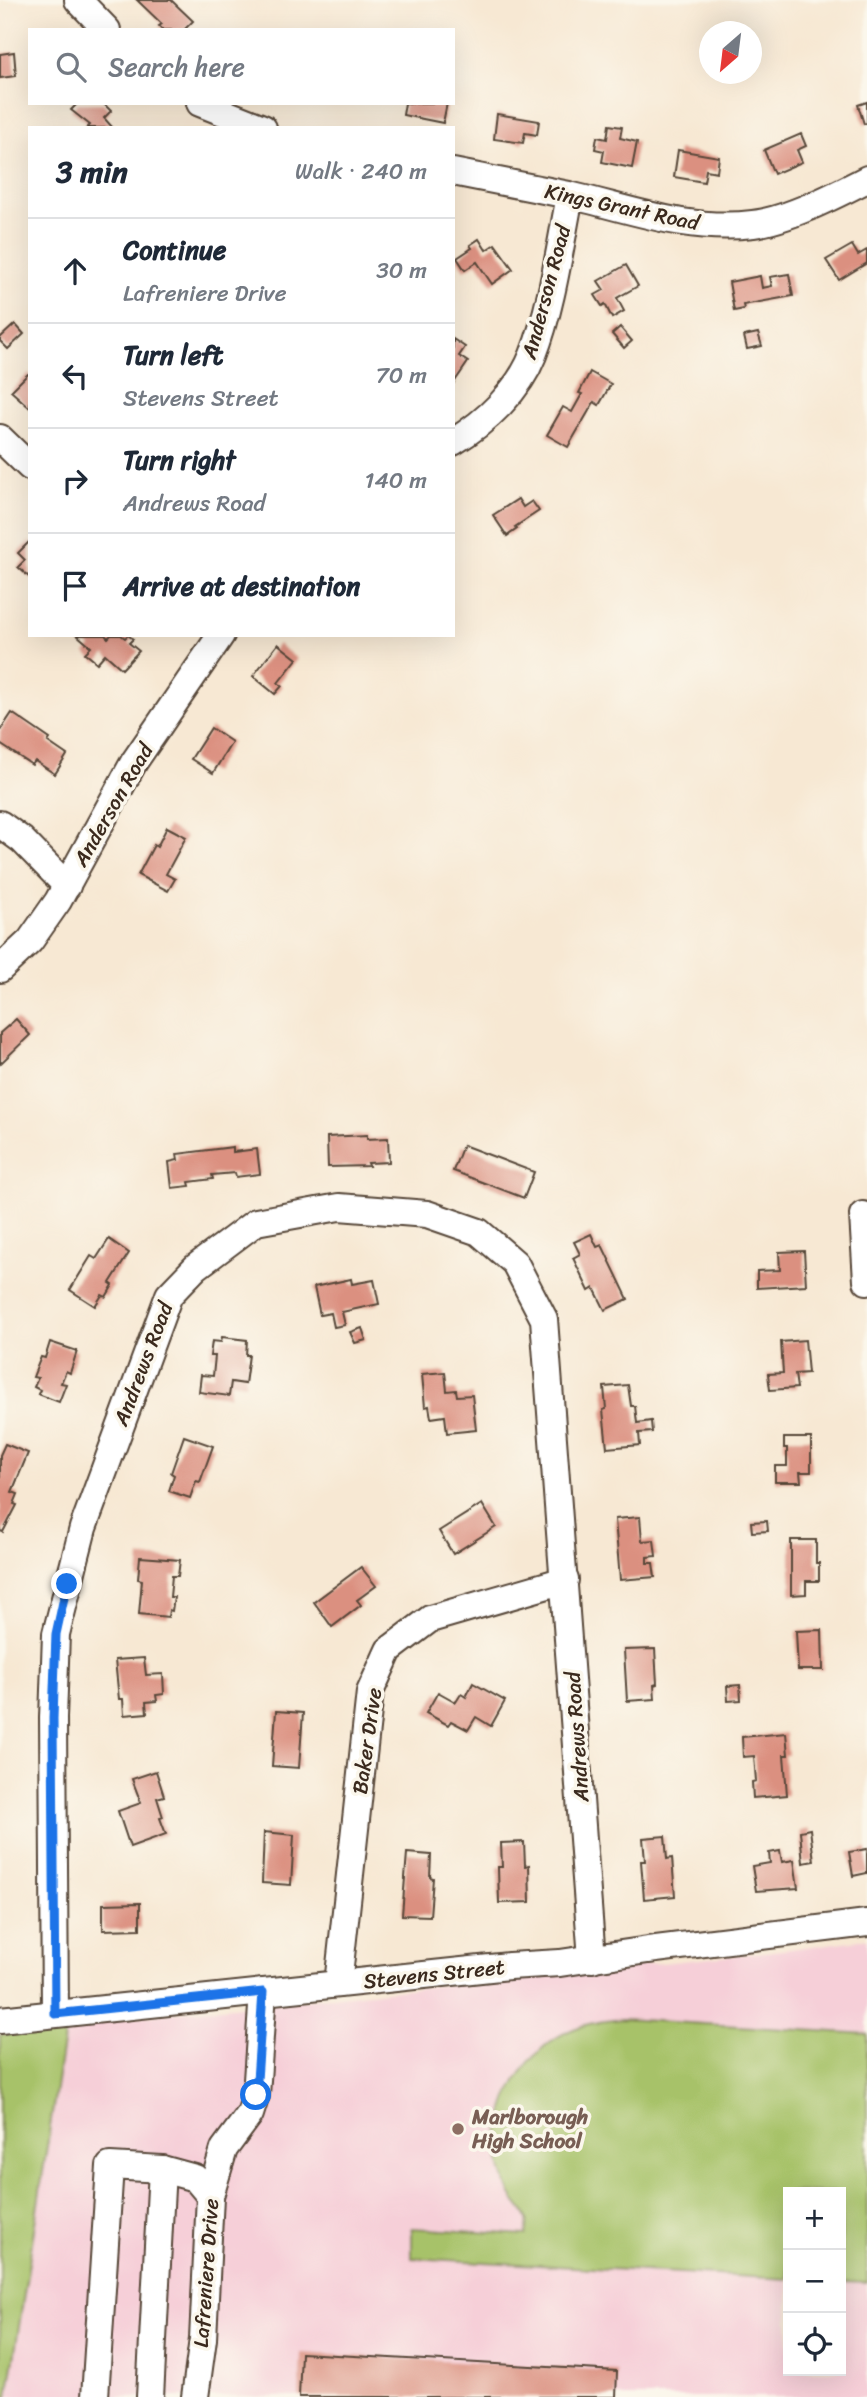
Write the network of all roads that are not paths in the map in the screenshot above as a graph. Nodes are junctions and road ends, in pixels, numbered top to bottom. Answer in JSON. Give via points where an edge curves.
{"nodes":[{"id":1,"x":78,"y":0,"type":"edge"},
{"id":2,"x":105,"y":28,"type":"edge"},
{"id":3,"x":203,"y":105,"type":"edge"},
{"id":4,"x":257,"y":126,"type":"edge"},
{"id":5,"x":455,"y":172,"type":"edge"},
{"id":6,"x":867,"y":179,"type":"edge"},
{"id":7,"x":570,"y":196,"type":"junction"},
{"id":8,"x":0,"y":438,"type":"edge"},
{"id":9,"x":455,"y":441,"type":"edge"},
{"id":10,"x":28,"y":465,"type":"edge"},
{"id":11,"x":216,"y":637,"type":"edge"},
{"id":12,"x":0,"y":824,"type":"edge"},
{"id":13,"x":67,"y":886,"type":"junction"},
{"id":14,"x":0,"y":969,"type":"edge"},
{"id":15,"x":863,"y":1215,"type":"dead end"},
{"id":16,"x":867,"y":1282,"type":"edge"},
{"id":17,"x":565,"y":1580,"type":"junction"},
{"id":18,"x":867,"y":1923,"type":"edge"},
{"id":19,"x":592,"y":1959,"type":"junction"},
{"id":20,"x":338,"y":1984,"type":"junction"},
{"id":21,"x":263,"y":1992,"type":"junction"},
{"id":22,"x":55,"y":2014,"type":"junction"},
{"id":23,"x":0,"y":2020,"type":"edge"},
{"id":24,"x":224,"y":2149,"type":"junction"},
{"id":25,"x":167,"y":2170,"type":"junction"},
{"id":26,"x":210,"y":2196,"type":"junction"},
{"id":27,"x":95,"y":2397,"type":"edge"},
{"id":28,"x":150,"y":2397,"type":"edge"},
{"id":29,"x":195,"y":2397,"type":"edge"}],
"edges":[{"from":1,"to":2,"type":"street"},
{"from":3,"to":4,"type":"street"},
{"from":5,"to":7,"type":"street","name":"Kings Grant Road"},
{"from":6,"to":7,"type":"street","name":"Kings Grant Road","via":[[755,224],[706,226],[669,221]]},
{"from":7,"to":9,"type":"street","name":"Anderson Road","via":[[533,356],[499,405]]},
{"from":8,"to":10,"type":"street"},
{"from":11,"to":13,"type":"street","name":"Anderson Road","via":[[134,762]]},
{"from":12,"to":13,"type":"street"},
{"from":13,"to":14,"type":"street","name":"Anderson Road","via":[[30,941]]},
{"from":15,"to":16,"type":"street"},
{"from":17,"to":19,"type":"street","name":"Andrews Road"},
{"from":17,"to":20,"type":"street","name":"Baker Drive","via":[[430,1619],[389,1650],[370,1692]]},
{"from":17,"to":22,"type":"street","name":"Andrews Road","via":[[544,1319],[515,1263],[479,1232],[427,1214],[339,1207],[256,1222],[196,1267],[164,1308],[83,1528],[56,1634]]},
{"from":18,"to":19,"type":"street","name":"Stevens Street"},
{"from":19,"to":20,"type":"street","name":"Stevens Street"},
{"from":20,"to":21,"type":"street","name":"Stevens Street"},
{"from":21,"to":22,"type":"street","name":"Stevens Street"},
{"from":21,"to":24,"type":"street","name":"Lafreniere Drive","via":[[256,2095],[250,2114]]},
{"from":22,"to":23,"type":"street","name":"Stevens Street"},
{"from":24,"to":25,"type":"street"},
{"from":24,"to":26,"type":"street","name":"Lafreniere Drive"},
{"from":25,"to":26,"type":"street","via":[[195,2178]]},
{"from":25,"to":27,"type":"street","via":[[110,2166]]},
{"from":25,"to":28,"type":"street"},
{"from":26,"to":29,"type":"street","name":"Lafreniere Drive","via":[[203,2339]]}]}
